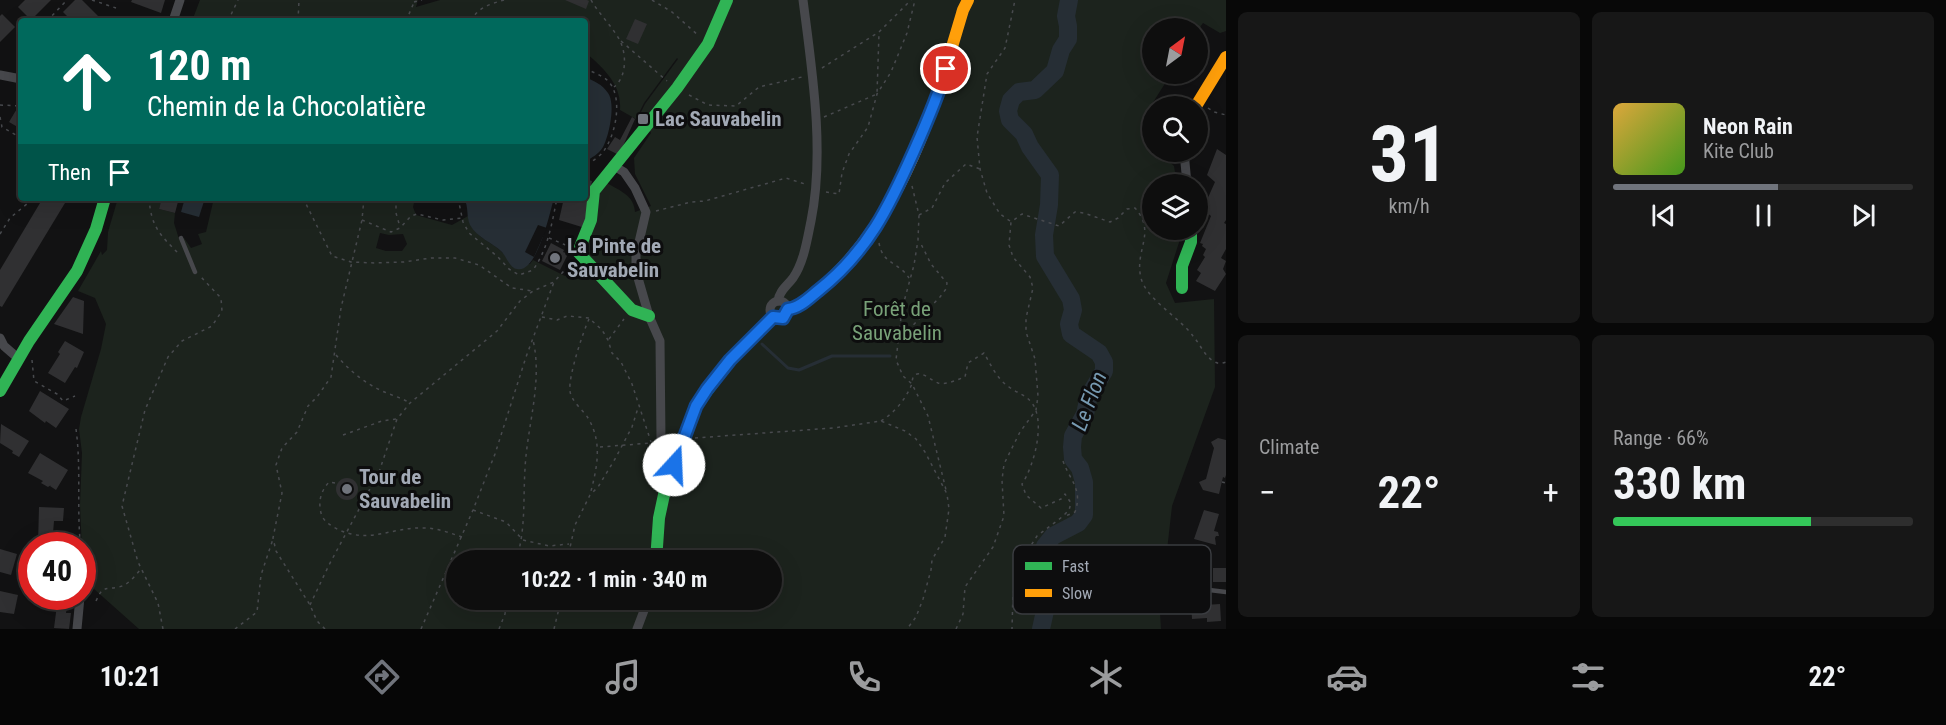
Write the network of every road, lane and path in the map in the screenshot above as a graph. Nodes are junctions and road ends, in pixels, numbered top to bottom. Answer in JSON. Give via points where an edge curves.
{"nodes":[{"id":1,"x":67,"y":0,"type":"edge"},
{"id":2,"x":92,"y":0,"type":"edge"},
{"id":3,"x":180,"y":0,"type":"edge"},
{"id":4,"x":238,"y":0,"type":"edge"},
{"id":5,"x":299,"y":0,"type":"edge"},
{"id":6,"x":422,"y":0,"type":"edge"},
{"id":7,"x":504,"y":0,"type":"edge"},
{"id":8,"x":591,"y":0,"type":"edge"},
{"id":9,"x":652,"y":0,"type":"edge"},
{"id":10,"x":727,"y":0,"type":"edge"},
{"id":11,"x":803,"y":0,"type":"edge"},
{"id":12,"x":968,"y":0,"type":"edge"},
{"id":13,"x":1015,"y":0,"type":"edge"},
{"id":14,"x":414,"y":1,"type":"edge"},
{"id":15,"x":116,"y":8,"type":"dead end"},
{"id":16,"x":51,"y":18,"type":"edge"},
{"id":17,"x":174,"y":18,"type":"edge"},
{"id":18,"x":229,"y":18,"type":"edge"},
{"id":19,"x":298,"y":18,"type":"edge"},
{"id":20,"x":407,"y":18,"type":"edge"},
{"id":21,"x":473,"y":18,"type":"edge"},
{"id":22,"x":879,"y":32,"type":"dead end"},
{"id":23,"x":701,"y":39,"type":"dead end"},
{"id":24,"x":620,"y":40,"type":"junction"},
{"id":25,"x":1226,"y":57,"type":"edge"},
{"id":26,"x":588,"y":69,"type":"edge"},
{"id":27,"x":0,"y":75,"type":"edge"},
{"id":28,"x":18,"y":78,"type":"edge"},
{"id":29,"x":670,"y":83,"type":"dead end"},
{"id":30,"x":613,"y":88,"type":"junction"},
{"id":31,"x":1204,"y":96,"type":"edge"},
{"id":32,"x":0,"y":105,"type":"edge"},
{"id":33,"x":18,"y":106,"type":"edge"},
{"id":34,"x":1208,"y":109,"type":"edge"},
{"id":35,"x":1226,"y":115,"type":"edge"},
{"id":36,"x":0,"y":117,"type":"edge"},
{"id":37,"x":816,"y":120,"type":"junction"},
{"id":38,"x":2,"y":127,"type":"junction"},
{"id":39,"x":0,"y":131,"type":"edge"},
{"id":40,"x":18,"y":136,"type":"edge"},
{"id":41,"x":588,"y":164,"type":"edge"},
{"id":42,"x":614,"y":166,"type":"junction"},
{"id":43,"x":981,"y":169,"type":"junction"},
{"id":44,"x":912,"y":186,"type":"dead end"},
{"id":45,"x":30,"y":201,"type":"edge"},
{"id":46,"x":104,"y":201,"type":"edge"},
{"id":47,"x":305,"y":201,"type":"edge"},
{"id":48,"x":364,"y":201,"type":"edge"},
{"id":49,"x":396,"y":201,"type":"edge"},
{"id":50,"x":459,"y":201,"type":"edge"},
{"id":51,"x":556,"y":201,"type":"edge"},
{"id":52,"x":920,"y":215,"type":"junction"},
{"id":53,"x":462,"y":218,"type":"junction"},
{"id":54,"x":362,"y":220,"type":"junction"},
{"id":55,"x":1011,"y":222,"type":"junction"},
{"id":56,"x":400,"y":228,"type":"junction"},
{"id":57,"x":0,"y":234,"type":"edge"},
{"id":58,"x":181,"y":238,"type":"dead end"},
{"id":59,"x":549,"y":238,"type":"junction"},
{"id":60,"x":918,"y":240,"type":"junction"},
{"id":61,"x":1191,"y":240,"type":"edge"},
{"id":62,"x":879,"y":244,"type":"dead end"},
{"id":63,"x":578,"y":252,"type":"junction"},
{"id":64,"x":351,"y":262,"type":"junction"},
{"id":65,"x":195,"y":272,"type":"dead end"},
{"id":66,"x":910,"y":278,"type":"junction"},
{"id":67,"x":554,"y":282,"type":"junction"},
{"id":68,"x":1182,"y":288,"type":"dead end"},
{"id":69,"x":533,"y":291,"type":"junction"},
{"id":70,"x":783,"y":305,"type":"junction"},
{"id":71,"x":632,"y":310,"type":"junction"},
{"id":72,"x":649,"y":316,"type":"junction"},
{"id":73,"x":542,"y":317,"type":"junction"},
{"id":74,"x":773,"y":317,"type":"junction"},
{"id":75,"x":589,"y":318,"type":"junction"},
{"id":76,"x":0,"y":338,"type":"edge"},
{"id":77,"x":533,"y":339,"type":"junction"},
{"id":78,"x":608,"y":340,"type":"junction"},
{"id":79,"x":182,"y":341,"type":"dead end"},
{"id":80,"x":897,"y":342,"type":"junction"},
{"id":81,"x":335,"y":354,"type":"junction"},
{"id":82,"x":24,"y":358,"type":"junction"},
{"id":83,"x":1226,"y":362,"type":"edge"},
{"id":84,"x":912,"y":384,"type":"junction"},
{"id":85,"x":0,"y":391,"type":"edge"},
{"id":86,"x":75,"y":396,"type":"dead end"},
{"id":87,"x":410,"y":403,"type":"junction"},
{"id":88,"x":638,"y":408,"type":"junction"},
{"id":89,"x":1036,"y":410,"type":"junction"},
{"id":90,"x":397,"y":419,"type":"junction"},
{"id":91,"x":881,"y":421,"type":"junction"},
{"id":92,"x":76,"y":429,"type":"dead end"},
{"id":93,"x":661,"y":433,"type":"junction"},
{"id":94,"x":343,"y":435,"type":"dead end"},
{"id":95,"x":684,"y":436,"type":"junction"},
{"id":96,"x":621,"y":445,"type":"junction"},
{"id":97,"x":599,"y":447,"type":"junction"},
{"id":98,"x":1063,"y":461,"type":"dead end"},
{"id":99,"x":674,"y":465,"type":"junction"},
{"id":100,"x":1222,"y":482,"type":"dead end"},
{"id":101,"x":335,"y":483,"type":"dead end"},
{"id":102,"x":1226,"y":483,"type":"edge"},
{"id":103,"x":665,"y":490,"type":"junction"},
{"id":104,"x":947,"y":494,"type":"junction"},
{"id":105,"x":591,"y":495,"type":"junction"},
{"id":106,"x":473,"y":510,"type":"junction"},
{"id":107,"x":1062,"y":517,"type":"junction"},
{"id":108,"x":79,"y":532,"type":"edge"},
{"id":109,"x":345,"y":532,"type":"junction"},
{"id":110,"x":462,"y":537,"type":"junction"},
{"id":111,"x":273,"y":538,"type":"junction"},
{"id":112,"x":523,"y":540,"type":"junction"},
{"id":113,"x":570,"y":544,"type":"junction"},
{"id":114,"x":1031,"y":545,"type":"edge"},
{"id":115,"x":520,"y":550,"type":"edge"},
{"id":116,"x":569,"y":550,"type":"edge"},
{"id":117,"x":657,"y":550,"type":"edge"},
{"id":118,"x":141,"y":569,"type":"junction"},
{"id":119,"x":1211,"y":590,"type":"edge"},
{"id":120,"x":1226,"y":592,"type":"edge"},
{"id":121,"x":96,"y":601,"type":"dead end"},
{"id":122,"x":310,"y":605,"type":"junction"},
{"id":123,"x":79,"y":610,"type":"edge"},
{"id":124,"x":506,"y":610,"type":"edge"},
{"id":125,"x":559,"y":610,"type":"edge"},
{"id":126,"x":644,"y":610,"type":"edge"},
{"id":127,"x":1013,"y":611,"type":"edge"},
{"id":128,"x":77,"y":629,"type":"edge"},
{"id":129,"x":163,"y":629,"type":"edge"},
{"id":130,"x":235,"y":629,"type":"edge"},
{"id":131,"x":325,"y":629,"type":"edge"},
{"id":132,"x":421,"y":629,"type":"edge"},
{"id":133,"x":499,"y":629,"type":"edge"},
{"id":134,"x":554,"y":629,"type":"edge"},
{"id":135,"x":637,"y":629,"type":"edge"},
{"id":136,"x":907,"y":629,"type":"edge"},
{"id":137,"x":956,"y":629,"type":"edge"},
{"id":138,"x":1012,"y":629,"type":"edge"}],
"edges":[{"from":1,"to":16,"type":"path"},
{"from":2,"to":15,"type":"path"},
{"from":3,"to":17,"type":"street"},
{"from":4,"to":18,"type":"path"},
{"from":5,"to":19,"type":"path"},
{"from":6,"to":14,"type":"path"},
{"from":7,"to":21,"type":"path","via":[[484,7]]},
{"from":8,"to":24,"type":"path"},
{"from":9,"to":23,"type":"path","via":[[672,12]]},
{"from":10,"to":42,"type":"street","via":[[708,44]]},
{"from":11,"to":37,"type":"street"},
{"from":12,"to":70,"type":"street","via":[[936,100],[877,227],[833,279],[793,309]]},
{"from":13,"to":43,"type":"path","via":[[1005,48],[987,74],[977,137]]},
{"from":14,"to":20,"type":"path"},
{"from":22,"to":37,"type":"path","via":[[877,94]]},
{"from":24,"to":29,"type":"path"},
{"from":24,"to":30,"type":"path","via":[[625,64],[620,82]]},
{"from":25,"to":31,"type":"street"},
{"from":26,"to":30,"type":"path","via":[[604,77]]},
{"from":27,"to":28,"type":"street"},
{"from":30,"to":41,"type":"path","via":[[618,105],[611,138],[602,153]]},
{"from":32,"to":33,"type":"path"},
{"from":34,"to":35,"type":"path"},
{"from":36,"to":38,"type":"path"},
{"from":37,"to":70,"type":"street","via":[[812,219],[797,271],[778,296]]},
{"from":38,"to":39,"type":"path"},
{"from":38,"to":40,"type":"path"},
{"from":42,"to":63,"type":"street","via":[[594,191],[591,220]]},
{"from":42,"to":72,"type":"street","via":[[624,172],[646,212],[636,271]]},
{"from":43,"to":52,"type":"path","via":[[966,164],[945,183],[932,208]]},
{"from":43,"to":55,"type":"path","via":[[987,193],[1000,214]]},
{"from":44,"to":52,"type":"path"},
{"from":45,"to":57,"type":"path","via":[[10,218]]},
{"from":46,"to":82,"type":"street","via":[[77,271]]},
{"from":47,"to":64,"type":"path","via":[[332,255]]},
{"from":48,"to":54,"type":"path"},
{"from":49,"to":56,"type":"path"},
{"from":50,"to":53,"type":"path"},
{"from":51,"to":59,"type":"path"},
{"from":52,"to":60,"type":"path"},
{"from":53,"to":56,"type":"path","via":[[443,220],[417,214],[407,218]]},
{"from":53,"to":59,"type":"path","via":[[472,237],[519,275],[533,270]]},
{"from":54,"to":56,"type":"path","via":[[385,231]]},
{"from":54,"to":64,"type":"path"},
{"from":55,"to":83,"type":"path","via":[[1022,214],[1059,226],[1076,212],[1110,222],[1127,208],[1135,208],[1146,226],[1141,278],[1149,293],[1192,334],[1205,354],[1217,363]]},
{"from":55,"to":89,"type":"path","via":[[1009,245],[1013,258],[1030,277],[1033,288],[1026,332],[1035,359]]},
{"from":58,"to":65,"type":"lane"},
{"from":59,"to":63,"type":"path"},
{"from":60,"to":66,"type":"path"},
{"from":60,"to":80,"type":"path","via":[[947,283],[946,289]]},
{"from":61,"to":68,"type":"street","via":[[1182,266]]},
{"from":62,"to":66,"type":"path","via":[[886,261],[903,268]]},
{"from":63,"to":67,"type":"path"},
{"from":63,"to":71,"type":"street"},
{"from":64,"to":69,"type":"path","via":[[456,258],[479,265],[512,288]]},
{"from":64,"to":81,"type":"path"},
{"from":66,"to":80,"type":"path"},
{"from":67,"to":69,"type":"path"},
{"from":67,"to":73,"type":"path"},
{"from":69,"to":87,"type":"path","via":[[489,339]]},
{"from":70,"to":74,"type":"street","via":[[783,318]]},
{"from":70,"to":74,"type":"street","via":[[774,303],[770,307]]},
{"from":71,"to":72,"type":"street"},
{"from":71,"to":78,"type":"path"},
{"from":72,"to":93,"type":"street","via":[[660,341]]},
{"from":73,"to":75,"type":"path"},
{"from":73,"to":77,"type":"path"},
{"from":74,"to":95,"type":"street","via":[[720,371],[696,406]]},
{"from":75,"to":78,"type":"path"},
{"from":75,"to":97,"type":"path","via":[[571,373],[570,393],[589,420]]},
{"from":76,"to":82,"type":"street","via":[[4,346]]},
{"from":77,"to":106,"type":"path"},
{"from":77,"to":112,"type":"path","via":[[537,358],[525,469]]},
{"from":78,"to":88,"type":"path","via":[[632,384]]},
{"from":79,"to":118,"type":"path","via":[[168,357],[145,410],[122,506]]},
{"from":80,"to":84,"type":"path","via":[[896,360],[903,376]]},
{"from":81,"to":87,"type":"path","via":[[351,371],[380,390]]},
{"from":81,"to":111,"type":"path","via":[[331,376],[308,406],[297,432],[279,453],[276,465],[282,493]]},
{"from":82,"to":85,"type":"street"},
{"from":82,"to":86,"type":"path","via":[[33,361],[34,381],[63,401]]},
{"from":84,"to":89,"type":"path","via":[[916,374],[945,384],[965,377],[968,363],[984,353],[998,376]]},
{"from":84,"to":91,"type":"path","via":[[896,409]]},
{"from":84,"to":104,"type":"path","via":[[928,416]]},
{"from":87,"to":90,"type":"path"},
{"from":88,"to":96,"type":"path"},
{"from":88,"to":96,"type":"path","via":[[651,443]]},
{"from":89,"to":107,"type":"path","via":[[1035,451],[1022,484],[1026,495],[1041,508],[1065,494],[1071,503]]},
{"from":89,"to":137,"type":"path","via":[[1004,464],[1003,522],[993,547],[965,587],[963,614]]},
{"from":90,"to":94,"type":"path"},
{"from":90,"to":109,"type":"path","via":[[379,472]]},
{"from":91,"to":95,"type":"path","via":[[704,439]]},
{"from":91,"to":104,"type":"path","via":[[916,439]]},
{"from":92,"to":108,"type":"path"},
{"from":93,"to":99,"type":"street","via":[[663,453]]},
{"from":93,"to":103,"type":"street","via":[[658,476]]},
{"from":95,"to":99,"type":"street"},
{"from":96,"to":97,"type":"path"},
{"from":96,"to":105,"type":"path"},
{"from":97,"to":105,"type":"path"},
{"from":98,"to":107,"type":"path","via":[[1079,497],[1075,512]]},
{"from":99,"to":103,"type":"street"},
{"from":100,"to":102,"type":"path"},
{"from":101,"to":109,"type":"path","via":[[329,482],[324,488],[320,510],[328,523]]},
{"from":103,"to":117,"type":"street"},
{"from":104,"to":136,"type":"path","via":[[945,537],[932,560],[916,617]]},
{"from":105,"to":113,"type":"path"},
{"from":106,"to":110,"type":"path"},
{"from":106,"to":112,"type":"path","via":[[506,522]]},
{"from":107,"to":114,"type":"path","via":[[1036,536]]},
{"from":109,"to":110,"type":"path","via":[[366,537],[422,528]]},
{"from":109,"to":122,"type":"path"},
{"from":110,"to":132,"type":"path"},
{"from":111,"to":122,"type":"path","via":[[276,550]]},
{"from":111,"to":130,"type":"path","via":[[261,574],[257,612]]},
{"from":112,"to":113,"type":"path","via":[[549,546]]},
{"from":112,"to":115,"type":"path"},
{"from":113,"to":116,"type":"path"},
{"from":118,"to":121,"type":"path","via":[[124,584],[100,591]]},
{"from":118,"to":129,"type":"path","via":[[158,603]]},
{"from":119,"to":120,"type":"lane"},
{"from":122,"to":131,"type":"path"},
{"from":123,"to":128,"type":"street"},
{"from":124,"to":133,"type":"path"},
{"from":125,"to":134,"type":"path"},
{"from":126,"to":135,"type":"street"},
{"from":127,"to":138,"type":"path"}]}
